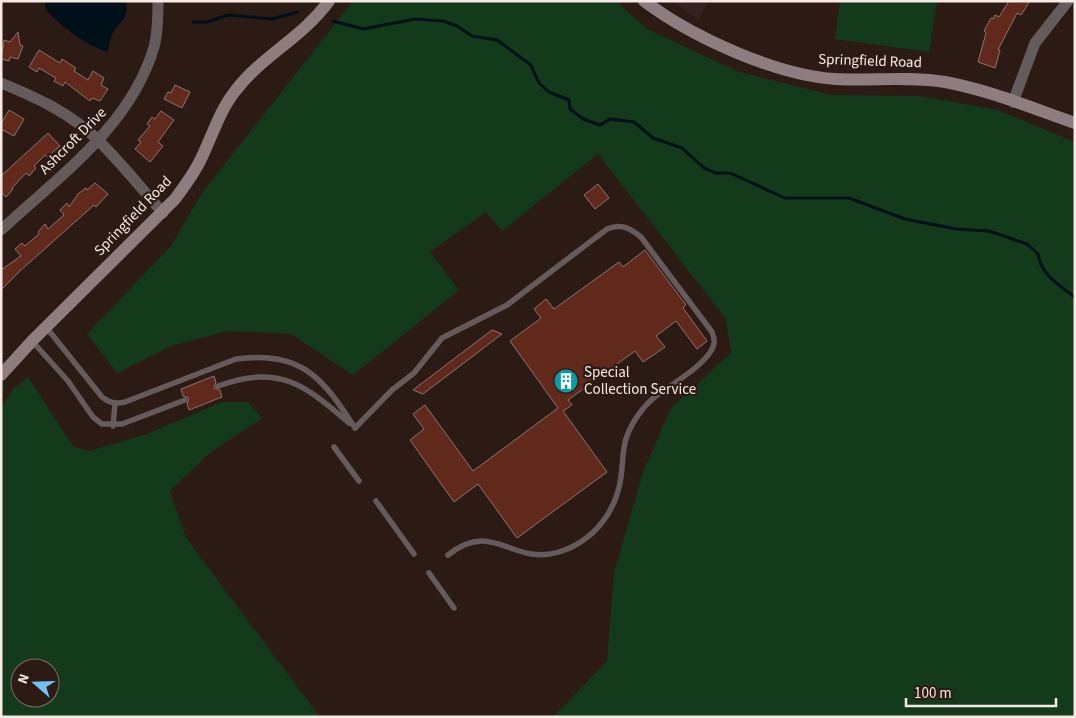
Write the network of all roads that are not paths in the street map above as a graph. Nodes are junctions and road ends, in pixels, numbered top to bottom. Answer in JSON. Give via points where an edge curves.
{"nodes":[{"id":1,"x":158,"y":1,"type":"edge"},
{"id":2,"x":329,"y":1,"type":"edge"},
{"id":3,"x":644,"y":1,"type":"edge"},
{"id":4,"x":1068,"y":1,"type":"edge"},
{"id":5,"x":1,"y":82,"type":"edge"},
{"id":6,"x":1013,"y":102,"type":"junction"},
{"id":7,"x":1075,"y":123,"type":"edge"},
{"id":8,"x":98,"y":140,"type":"junction"},
{"id":9,"x":163,"y":213,"type":"junction"},
{"id":10,"x":1,"y":230,"type":"edge"},
{"id":11,"x":46,"y":327,"type":"junction"},
{"id":12,"x":32,"y":341,"type":"junction"},
{"id":13,"x":1,"y":375,"type":"edge"},
{"id":14,"x":218,"y":386,"type":"dead end"},
{"id":15,"x":185,"y":400,"type":"dead end"},
{"id":16,"x":115,"y":404,"type":"junction"},
{"id":17,"x":113,"y":426,"type":"junction"},
{"id":18,"x":355,"y":428,"type":"junction"},
{"id":19,"x":334,"y":447,"type":"dead end"},
{"id":20,"x":359,"y":481,"type":"dead end"},
{"id":21,"x":376,"y":501,"type":"dead end"},
{"id":22,"x":414,"y":554,"type":"dead end"},
{"id":23,"x":448,"y":555,"type":"dead end"},
{"id":24,"x":429,"y":573,"type":"dead end"},
{"id":25,"x":454,"y":608,"type":"dead end"}],
"edges":[{"from":1,"to":8,"type":"street","name":"Ashcroft Drive","via":[[156,37],[144,71],[119,117]]},
{"from":2,"to":9,"type":"street","name":"Springfield Road","via":[[312,23],[266,60],[235,91],[194,172]]},
{"from":3,"to":6,"type":"street","name":"Springfield Road","via":[[672,21],[717,44],[796,72],[835,78],[938,81]]},
{"from":4,"to":6,"type":"street","via":[[1035,43]]},
{"from":5,"to":8,"type":"street","via":[[59,110]]},
{"from":6,"to":7,"type":"street","name":"Springfield Road"},
{"from":8,"to":9,"type":"street"},
{"from":8,"to":10,"type":"street","name":"Ashcroft Drive"},
{"from":9,"to":11,"type":"street","name":"Springfield Road"},
{"from":11,"to":12,"type":"street","name":"Springfield Road"},
{"from":11,"to":16,"type":"lane","via":[[102,397]]},
{"from":12,"to":13,"type":"street","name":"Springfield Road"},
{"from":12,"to":17,"type":"lane","via":[[68,381],[93,416],[102,424]]},
{"from":14,"to":18,"type":"lane","via":[[238,379],[260,377],[291,381],[317,395]]},
{"from":15,"to":17,"type":"lane"},
{"from":16,"to":17,"type":"lane"},
{"from":16,"to":18,"type":"lane","via":[[236,359],[256,356],[292,363],[317,377],[331,390]]},
{"from":18,"to":23,"type":"lane","via":[[392,390],[414,373],[442,338],[507,305],[614,226],[632,229],[641,237],[712,332],[714,343],[705,360],[651,400],[630,430],[616,500],[597,530],[579,544],[559,552],[523,554],[488,541],[475,540],[459,546]]},
{"from":19,"to":20,"type":"lane"},
{"from":21,"to":22,"type":"lane"},
{"from":24,"to":25,"type":"lane"}]}
